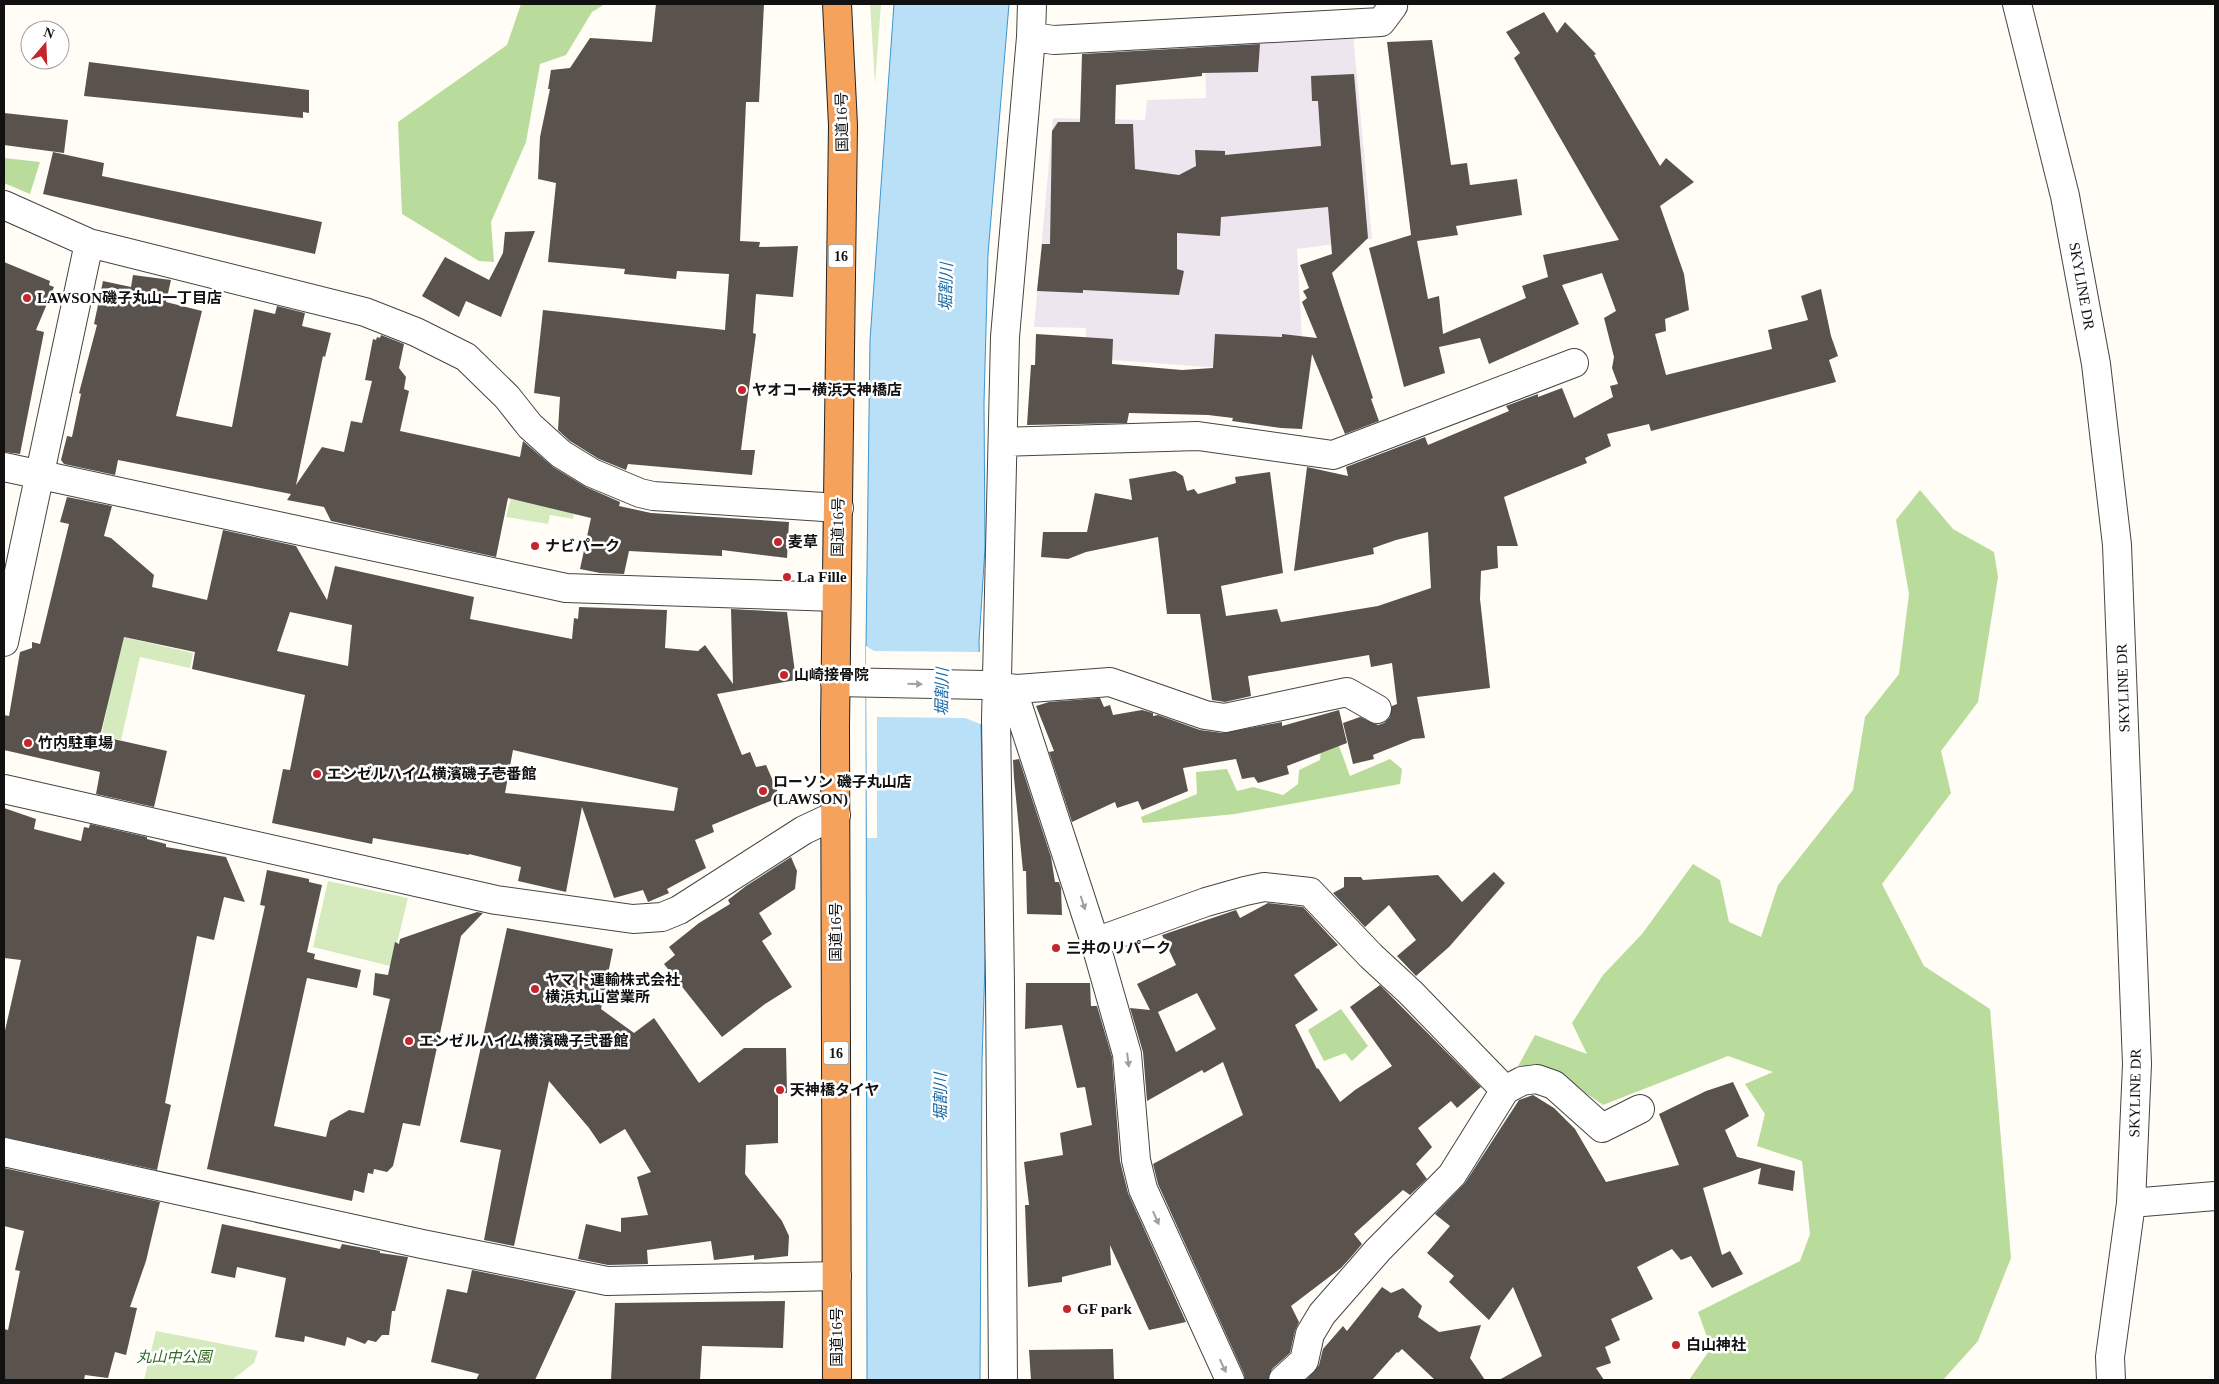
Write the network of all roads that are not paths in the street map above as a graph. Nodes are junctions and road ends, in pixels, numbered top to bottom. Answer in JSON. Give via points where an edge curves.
{"nodes":[{"id":1,"x":837,"y":4,"type":"edge"},
{"id":2,"x":1032,"y":4,"type":"edge"},
{"id":3,"x":1392,"y":4,"type":"edge"},
{"id":4,"x":2017,"y":4,"type":"edge"},
{"id":5,"x":1031,"y":37,"type":"junction"},
{"id":6,"x":4,"y":205,"type":"edge"},
{"id":7,"x":89,"y":243,"type":"junction"},
{"id":8,"x":1574,"y":363,"type":"dead end"},
{"id":9,"x":1003,"y":442,"type":"junction"},
{"id":10,"x":4,"y":467,"type":"edge"},
{"id":11,"x":40,"y":475,"type":"junction"},
{"id":12,"x":839,"y":508,"type":"junction"},
{"id":13,"x":836,"y":597,"type":"junction"},
{"id":14,"x":4,"y":642,"type":"edge"},
{"id":15,"x":835,"y":682,"type":"junction"},
{"id":16,"x":991,"y":686,"type":"junction"},
{"id":17,"x":1377,"y":709,"type":"dead end"},
{"id":18,"x":4,"y":789,"type":"edge"},
{"id":19,"x":836,"y":814,"type":"junction"},
{"id":20,"x":1095,"y":942,"type":"junction"},
{"id":21,"x":1505,"y":1090,"type":"junction"},
{"id":22,"x":1640,"y":1109,"type":"dead end"},
{"id":23,"x":4,"y":1152,"type":"edge"},
{"id":24,"x":2215,"y":1196,"type":"edge"},
{"id":25,"x":2131,"y":1203,"type":"junction"},
{"id":26,"x":837,"y":1276,"type":"junction"},
{"id":27,"x":838,"y":1380,"type":"edge"},
{"id":28,"x":1003,"y":1380,"type":"edge"},
{"id":29,"x":1230,"y":1380,"type":"edge"},
{"id":30,"x":1283,"y":1380,"type":"edge"},
{"id":31,"x":2111,"y":1380,"type":"edge"}],
"edges":[{"from":1,"to":12,"type":"highway","name":"国道16号","number":"16","via":[[843,125]]},
{"from":2,"to":5,"type":"street"},
{"from":3,"to":5,"type":"street","via":[[1381,22],[1054,40]]},
{"from":4,"to":25,"type":"street","name":"SKYLINE DR","via":[[2067,205],[2096,364],[2117,545],[2137,1064]]},
{"from":5,"to":9,"type":"street","via":[[1005,337]]},
{"from":6,"to":7,"type":"street"},
{"from":7,"to":11,"type":"street"},
{"from":7,"to":12,"type":"street","via":[[365,312],[416,332],[466,357],[507,396],[530,426],[562,454],[592,473],[640,493]]},
{"from":8,"to":9,"type":"street","via":[[1334,454],[1198,436]]},
{"from":9,"to":16,"type":"street"},
{"from":10,"to":11,"type":"street"},
{"from":11,"to":13,"type":"street","via":[[566,588]]},
{"from":11,"to":14,"type":"street"},
{"from":12,"to":13,"type":"highway","name":"国道16号","number":"16"},
{"from":13,"to":15,"type":"highway","name":"国道16号","number":"16"},
{"from":15,"to":16,"type":"street","one_way":true},
{"from":15,"to":19,"type":"highway","name":"国道16号","number":"16"},
{"from":16,"to":17,"type":"street","via":[[1054,688],[1110,682],[1205,715],[1225,718],[1347,692]]},
{"from":16,"to":20,"type":"street","one_way":true,"via":[[1016,700]]},
{"from":16,"to":28,"type":"street","via":[[1000,985]]},
{"from":18,"to":19,"type":"street","via":[[496,900],[633,919],[662,917],[679,910],[804,830]]},
{"from":19,"to":26,"type":"highway","name":"国道16号","number":"16"},
{"from":20,"to":21,"type":"street","via":[[1206,902],[1264,886],[1310,892]]},
{"from":20,"to":29,"type":"street","one_way":true,"via":[[1127,1054],[1136,1160],[1143,1189]]},
{"from":21,"to":22,"type":"street","via":[[1522,1081],[1537,1080],[1554,1085],[1602,1128]]},
{"from":21,"to":30,"type":"street","via":[[1452,1175],[1378,1250],[1322,1314],[1310,1334],[1304,1361]]},
{"from":23,"to":26,"type":"street","via":[[606,1282]]},
{"from":24,"to":25,"type":"street"},
{"from":25,"to":31,"type":"street","name":"SKYLINE DR","via":[[2111,1348]]},
{"from":26,"to":27,"type":"highway","name":"国道16号","number":"16"}]}
